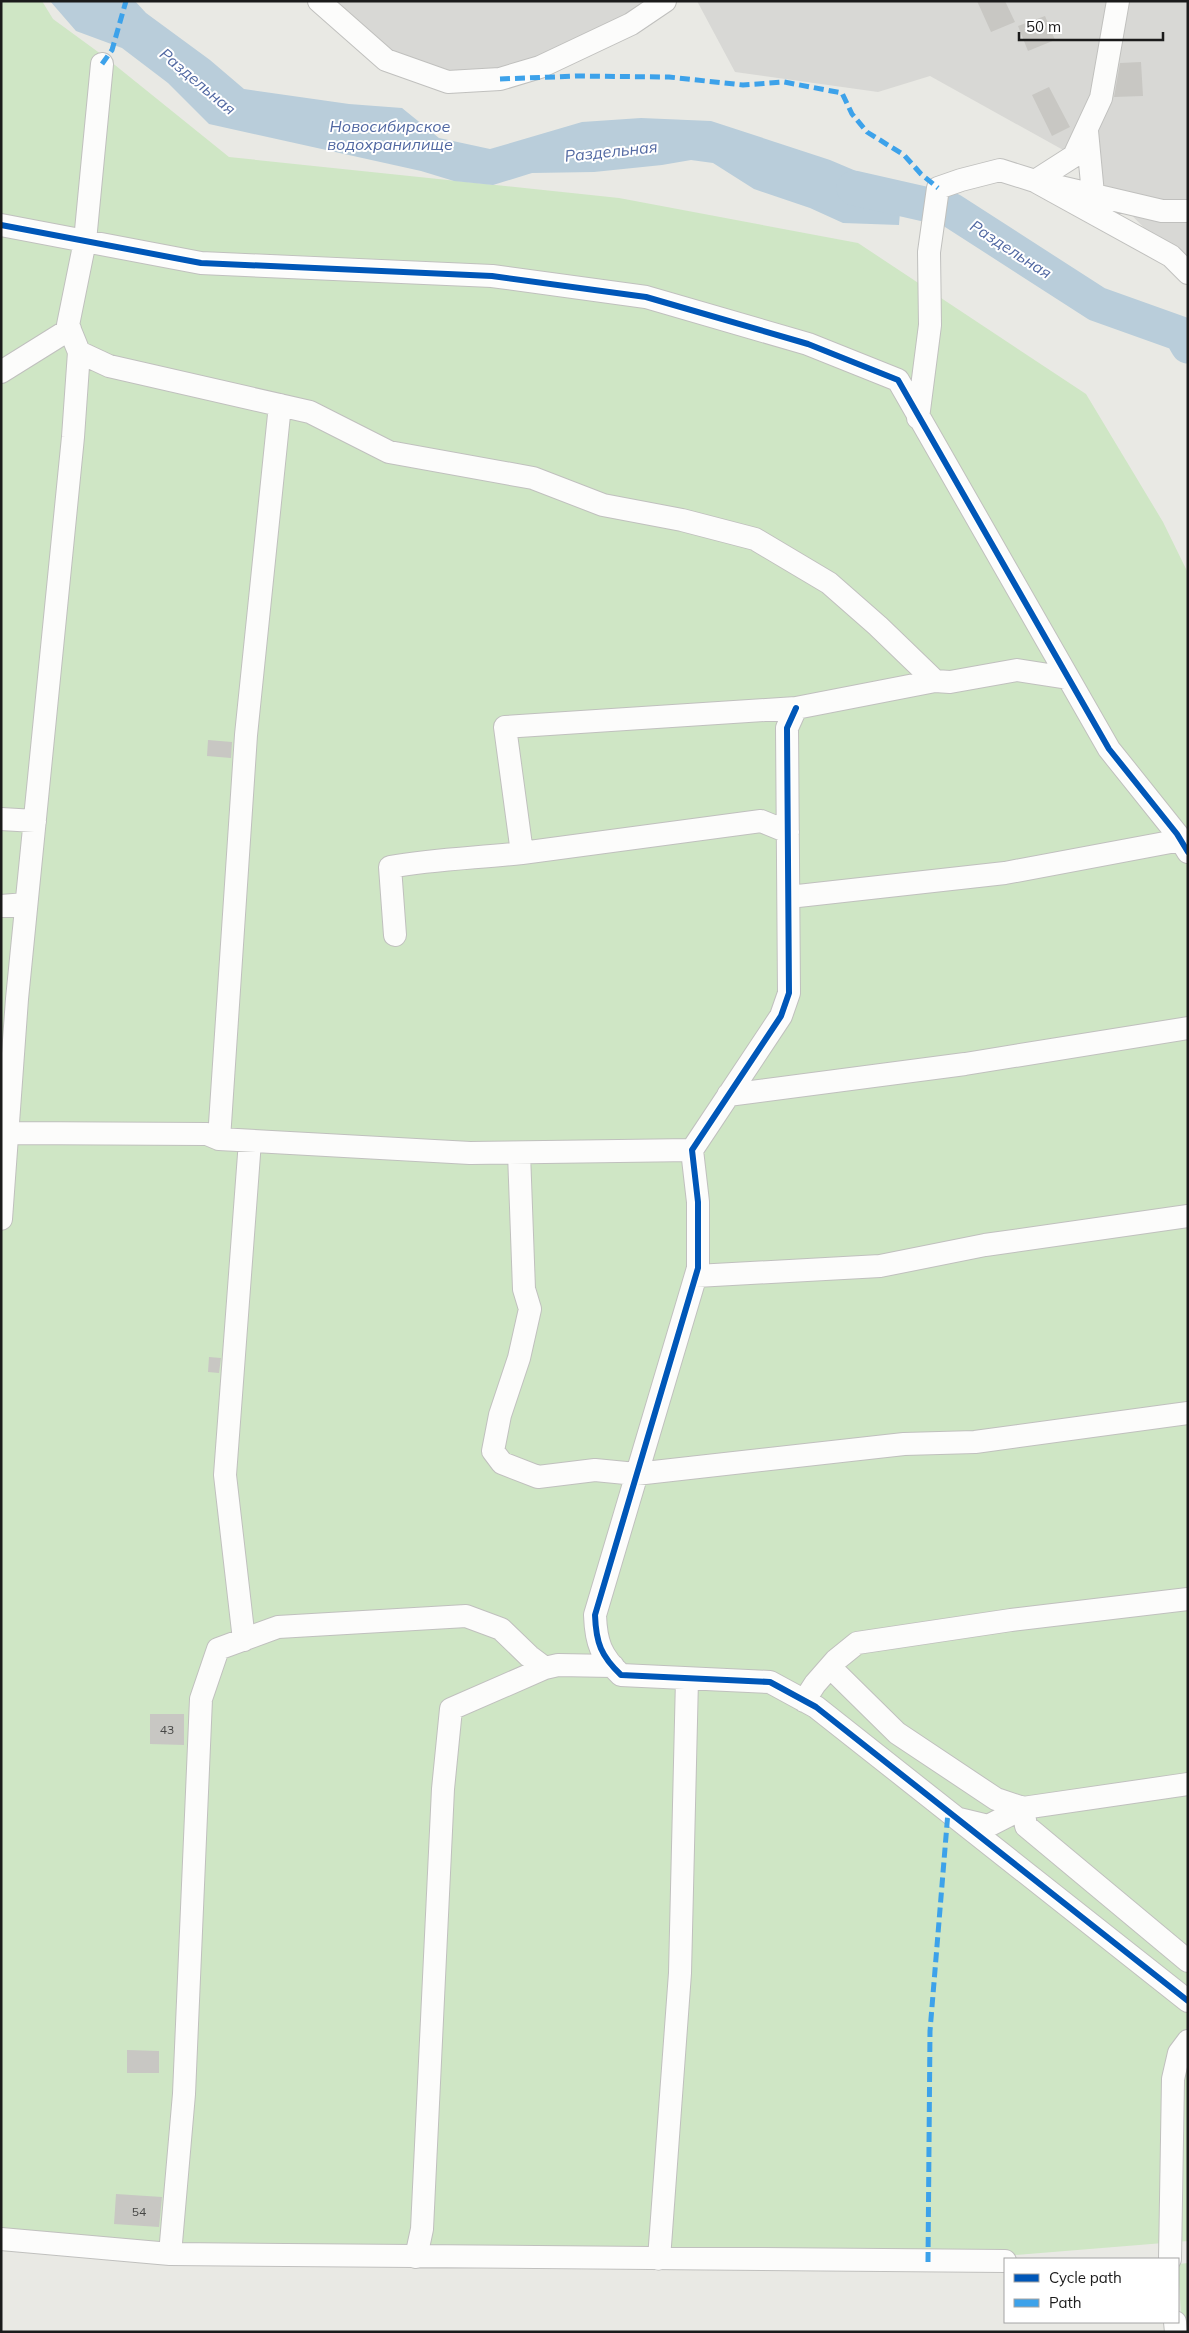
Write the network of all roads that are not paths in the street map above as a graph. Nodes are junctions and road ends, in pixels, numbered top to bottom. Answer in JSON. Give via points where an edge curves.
{"nodes":[{"id":1,"x":319,"y":1,"type":"edge"},
{"id":2,"x":665,"y":1,"type":"edge"},
{"id":3,"x":1118,"y":1,"type":"edge"},
{"id":4,"x":102,"y":64,"type":"dead end"},
{"id":5,"x":1086,"y":130,"type":"junction"},
{"id":6,"x":1034,"y":181,"type":"junction"},
{"id":7,"x":1093,"y":194,"type":"junction"},
{"id":8,"x":1188,"y":211,"type":"edge"},
{"id":9,"x":1,"y":226,"type":"edge"},
{"id":10,"x":85,"y":241,"type":"junction"},
{"id":11,"x":1188,"y":273,"type":"edge"},
{"id":12,"x":70,"y":329,"type":"junction"},
{"id":13,"x":79,"y":352,"type":"junction"},
{"id":14,"x":1,"y":372,"type":"edge"},
{"id":15,"x":280,"y":405,"type":"junction"},
{"id":16,"x":918,"y":418,"type":"junction"},
{"id":17,"x":1068,"y":678,"type":"junction"},
{"id":18,"x":935,"y":681,"type":"junction"},
{"id":19,"x":796,"y":708,"type":"junction"},
{"id":20,"x":1,"y":819,"type":"edge"},
{"id":21,"x":34,"y":821,"type":"junction"},
{"id":22,"x":788,"y":832,"type":"junction"},
{"id":23,"x":1184,"y":846,"type":"edge"},
{"id":24,"x":522,"y":853,"type":"junction"},
{"id":25,"x":788,"y":897,"type":"junction"},
{"id":26,"x":26,"y":904,"type":"junction"},
{"id":27,"x":1,"y":906,"type":"edge"},
{"id":28,"x":395,"y":935,"type":"dead end"},
{"id":29,"x":1188,"y":1028,"type":"edge"},
{"id":30,"x":728,"y":1095,"type":"junction"},
{"id":31,"x":8,"y":1133,"type":"junction"},
{"id":32,"x":218,"y":1139,"type":"junction"},
{"id":33,"x":250,"y":1141,"type":"junction"},
{"id":34,"x":692,"y":1150,"type":"junction"},
{"id":35,"x":519,"y":1152,"type":"junction"},
{"id":36,"x":1188,"y":1216,"type":"edge"},
{"id":37,"x":1,"y":1219,"type":"edge"},
{"id":38,"x":696,"y":1276,"type":"junction"},
{"id":39,"x":1188,"y":1413,"type":"edge"},
{"id":40,"x":636,"y":1474,"type":"junction"},
{"id":41,"x":1188,"y":1599,"type":"edge"},
{"id":42,"x":244,"y":1640,"type":"junction"},
{"id":43,"x":613,"y":1666,"type":"junction"},
{"id":44,"x":830,"y":1667,"type":"junction"},
{"id":45,"x":545,"y":1668,"type":"junction"},
{"id":46,"x":687,"y":1679,"type":"junction"},
{"id":47,"x":804,"y":1700,"type":"junction"},
{"id":48,"x":1188,"y":1784,"type":"edge"},
{"id":49,"x":1023,"y":1808,"type":"junction"},
{"id":50,"x":956,"y":1819,"type":"junction"},
{"id":51,"x":1188,"y":1961,"type":"edge"},
{"id":52,"x":1188,"y":2001,"type":"edge"},
{"id":53,"x":1188,"y":2041,"type":"edge"},
{"id":54,"x":1,"y":2239,"type":"edge"},
{"id":55,"x":170,"y":2254,"type":"junction"},
{"id":56,"x":416,"y":2257,"type":"junction"},
{"id":57,"x":1168,"y":2258,"type":"edge"},
{"id":58,"x":659,"y":2259,"type":"junction"},
{"id":59,"x":1004,"y":2261,"type":"edge"}],
"edges":[{"from":1,"to":2,"type":"street","via":[[386,60],[448,82],[500,79],[540,67],[631,24]]},
{"from":3,"to":5,"type":"street","via":[[1102,98]]},
{"from":4,"to":10,"type":"street"},
{"from":5,"to":6,"type":"street","via":[[1074,156]]},
{"from":5,"to":7,"type":"street"},
{"from":6,"to":7,"type":"street"},
{"from":6,"to":11,"type":"street","via":[[1170,256]]},
{"from":6,"to":16,"type":"street","via":[[1000,170],[938,188],[929,252],[930,325]]},
{"from":7,"to":8,"type":"street","via":[[1162,211]]},
{"from":9,"to":10,"type":"street"},
{"from":10,"to":12,"type":"street","via":[[68,324]]},
{"from":10,"to":16,"type":"street","via":[[201,263],[492,276],[646,297],[808,344],[898,380]]},
{"from":12,"to":13,"type":"street"},
{"from":12,"to":14,"type":"street"},
{"from":13,"to":15,"type":"street","via":[[109,366]]},
{"from":13,"to":21,"type":"street"},
{"from":15,"to":18,"type":"street","via":[[310,412],[389,452],[533,478],[603,505],[682,520],[755,539],[829,583]]},
{"from":15,"to":32,"type":"street","via":[[246,735]]},
{"from":16,"to":17,"type":"street","via":[[942,453]]},
{"from":17,"to":18,"type":"street","via":[[1017,670],[950,682]]},
{"from":17,"to":23,"type":"street","via":[[1109,749]]},
{"from":18,"to":19,"type":"street"},
{"from":19,"to":22,"type":"street","via":[[787,728]]},
{"from":19,"to":24,"type":"street","via":[[505,727]]},
{"from":20,"to":21,"type":"street"},
{"from":21,"to":26,"type":"street"},
{"from":22,"to":24,"type":"street","via":[[761,821]]},
{"from":22,"to":25,"type":"street"},
{"from":23,"to":25,"type":"street","via":[[1005,873]]},
{"from":24,"to":28,"type":"street","via":[[390,866]]},
{"from":25,"to":30,"type":"street","via":[[789,993],[781,1016]]},
{"from":26,"to":27,"type":"street"},
{"from":26,"to":31,"type":"street"},
{"from":29,"to":30,"type":"street","via":[[965,1064]]},
{"from":30,"to":34,"type":"street"},
{"from":31,"to":32,"type":"street","via":[[207,1134]]},
{"from":31,"to":37,"type":"street"},
{"from":32,"to":33,"type":"street"},
{"from":33,"to":35,"type":"street","via":[[470,1153]]},
{"from":33,"to":42,"type":"street","via":[[225,1475]]},
{"from":34,"to":35,"type":"street"},
{"from":34,"to":38,"type":"street","via":[[698,1202]]},
{"from":35,"to":40,"type":"street","via":[[524,1289],[530,1309],[519,1358],[500,1414],[493,1451],[502,1463],[538,1476],[595,1470]]},
{"from":36,"to":38,"type":"street","via":[[985,1245],[880,1266]]},
{"from":38,"to":40,"type":"street"},
{"from":39,"to":40,"type":"street","via":[[975,1442],[904,1444]]},
{"from":40,"to":43,"type":"street","via":[[595,1615],[596,1634],[606,1660]]},
{"from":41,"to":44,"type":"street","via":[[1011,1620],[857,1643]]},
{"from":42,"to":45,"type":"street","via":[[278,1628],[466,1616],[501,1629]]},
{"from":42,"to":55,"type":"street","via":[[218,1649],[201,1699],[184,2094]]},
{"from":43,"to":45,"type":"street","via":[[558,1665]]},
{"from":43,"to":46,"type":"street","via":[[621,1675]]},
{"from":44,"to":47,"type":"street"},
{"from":44,"to":49,"type":"street","via":[[897,1732],[996,1799]]},
{"from":45,"to":56,"type":"street","via":[[451,1709],[443,1789],[422,2229]]},
{"from":46,"to":47,"type":"street","via":[[770,1682]]},
{"from":46,"to":58,"type":"street","via":[[680,1973]]},
{"from":47,"to":50,"type":"street"},
{"from":48,"to":49,"type":"street"},
{"from":49,"to":50,"type":"street","via":[[988,1826]]},
{"from":49,"to":51,"type":"street","via":[[1026,1826]]},
{"from":50,"to":52,"type":"street"},
{"from":53,"to":57,"type":"street","via":[[1180,2053],[1173,2079]]},
{"from":54,"to":55,"type":"street"},
{"from":55,"to":56,"type":"street"},
{"from":56,"to":58,"type":"street"},
{"from":58,"to":59,"type":"street"}]}
